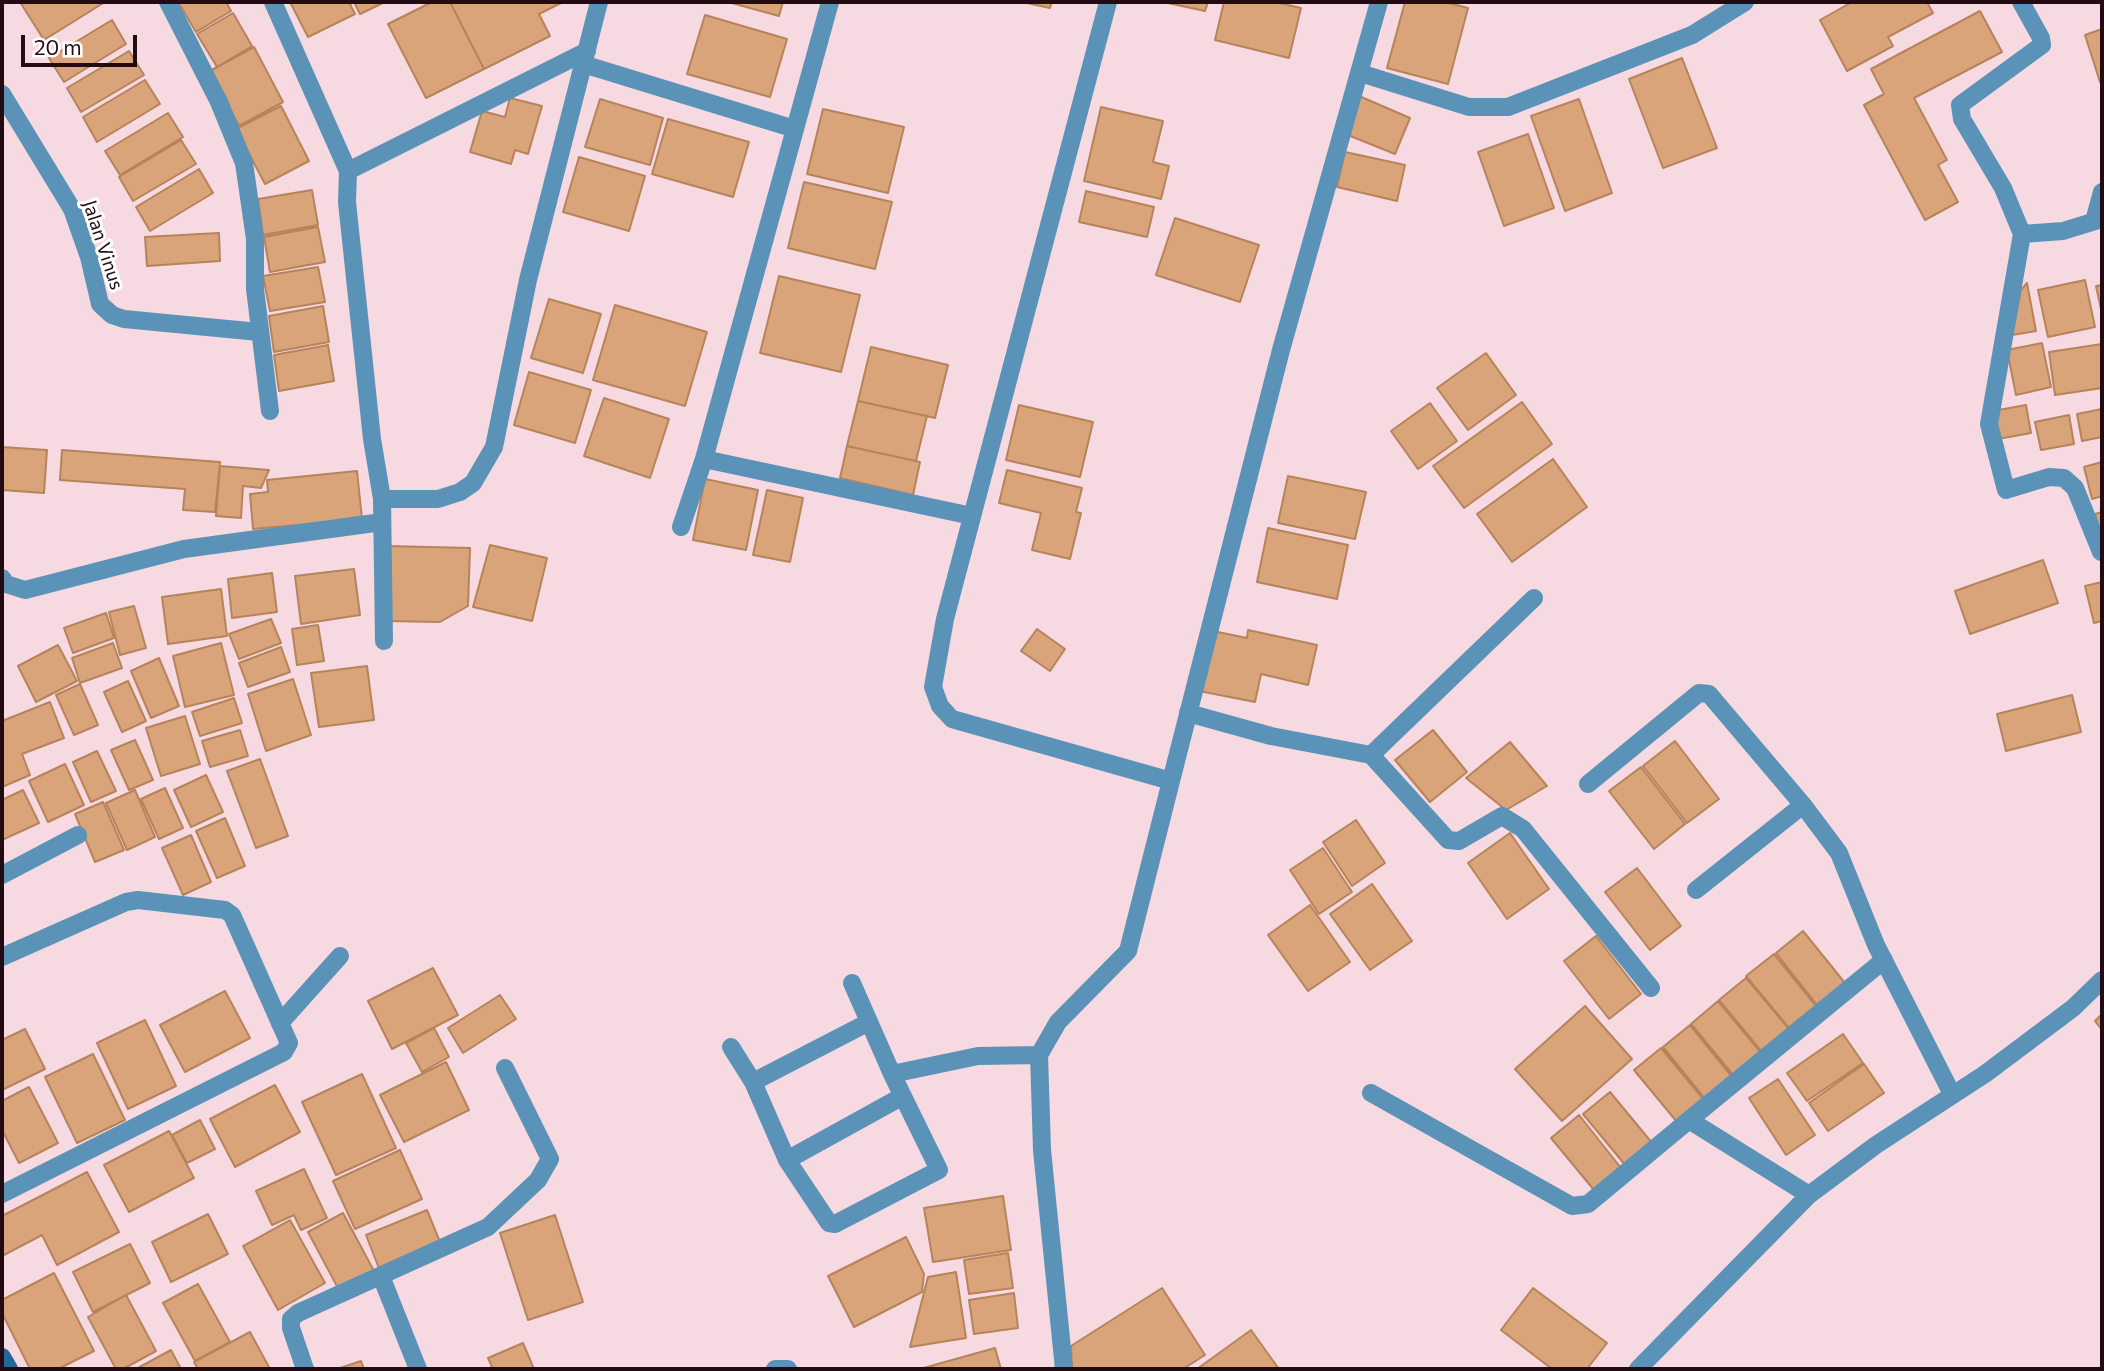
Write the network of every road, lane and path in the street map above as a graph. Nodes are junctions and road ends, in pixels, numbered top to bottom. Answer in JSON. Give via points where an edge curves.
{"nodes":[{"id":1,"x":168,"y":2,"type":"edge"},
{"id":2,"x":273,"y":2,"type":"edge"},
{"id":3,"x":600,"y":2,"type":"edge"},
{"id":4,"x":830,"y":2,"type":"edge"},
{"id":5,"x":1108,"y":2,"type":"edge"},
{"id":6,"x":1379,"y":2,"type":"edge"},
{"id":7,"x":1745,"y":2,"type":"edge"},
{"id":8,"x":2021,"y":2,"type":"edge"},
{"id":9,"x":585,"y":57,"type":"junction"},
{"id":10,"x":1360,"y":72,"type":"junction"},
{"id":11,"x":2,"y":94,"type":"edge"},
{"id":12,"x":795,"y":129,"type":"junction"},
{"id":13,"x":348,"y":171,"type":"junction"},
{"id":14,"x":2102,"y":192,"type":"edge"},
{"id":15,"x":2098,"y":220,"type":"edge"},
{"id":16,"x":2022,"y":234,"type":"junction"},
{"id":17,"x":259,"y":332,"type":"junction"},
{"id":18,"x":270,"y":411,"type":"dead end"},
{"id":19,"x":704,"y":459,"type":"junction"},
{"id":20,"x":382,"y":499,"type":"junction"},
{"id":21,"x":972,"y":516,"type":"junction"},
{"id":22,"x":382,"y":522,"type":"junction"},
{"id":23,"x":681,"y":527,"type":"dead end"},
{"id":24,"x":2101,"y":552,"type":"edge"},
{"id":25,"x":2,"y":578,"type":"edge"},
{"id":26,"x":1534,"y":598,"type":"dead end"},
{"id":27,"x":384,"y":641,"type":"dead end"},
{"id":28,"x":1188,"y":713,"type":"junction"},
{"id":29,"x":1371,"y":755,"type":"junction"},
{"id":30,"x":1171,"y":781,"type":"junction"},
{"id":31,"x":1588,"y":784,"type":"dead end"},
{"id":32,"x":1803,"y":805,"type":"junction"},
{"id":33,"x":78,"y":835,"type":"dead end"},
{"id":34,"x":2,"y":875,"type":"edge"},
{"id":35,"x":1696,"y":890,"type":"dead end"},
{"id":36,"x":340,"y":956,"type":"dead end"},
{"id":37,"x":2,"y":957,"type":"edge"},
{"id":38,"x":1884,"y":960,"type":"junction"},
{"id":39,"x":2102,"y":980,"type":"edge"},
{"id":40,"x":852,"y":983,"type":"dead end"},
{"id":41,"x":1651,"y":988,"type":"dead end"},
{"id":42,"x":869,"y":1022,"type":"junction"},
{"id":43,"x":281,"y":1023,"type":"junction"},
{"id":44,"x":731,"y":1047,"type":"dead end"},
{"id":45,"x":1039,"y":1055,"type":"junction"},
{"id":46,"x":505,"y":1068,"type":"dead end"},
{"id":47,"x":892,"y":1074,"type":"junction"},
{"id":48,"x":753,"y":1083,"type":"junction"},
{"id":49,"x":1371,"y":1093,"type":"dead end"},
{"id":50,"x":1952,"y":1094,"type":"junction"},
{"id":51,"x":902,"y":1096,"type":"junction"},
{"id":52,"x":1689,"y":1120,"type":"junction"},
{"id":53,"x":787,"y":1160,"type":"junction"},
{"id":54,"x":2,"y":1194,"type":"edge"},
{"id":55,"x":1810,"y":1195,"type":"junction"},
{"id":56,"x":381,"y":1276,"type":"junction"},
{"id":57,"x":2,"y":1357,"type":"edge"},
{"id":58,"x":298,"y":1367,"type":"edge"},
{"id":59,"x":9,"y":1369,"type":"edge"},
{"id":60,"x":418,"y":1369,"type":"edge"},
{"id":61,"x":775,"y":1369,"type":"edge"},
{"id":62,"x":788,"y":1369,"type":"edge"},
{"id":63,"x":1064,"y":1369,"type":"edge"},
{"id":64,"x":1638,"y":1369,"type":"edge"}],
"edges":[{"from":1,"to":17,"type":"street","via":[[244,163],[255,239]]},
{"from":2,"to":13,"type":"street"},
{"from":3,"to":9,"type":"street"},
{"from":4,"to":12,"type":"street"},
{"from":5,"to":21,"type":"street"},
{"from":6,"to":10,"type":"street"},
{"from":7,"to":10,"type":"street","via":[[1692,35],[1508,107],[1469,107]]},
{"from":8,"to":16,"type":"street","via":[[2042,45],[1960,105],[1962,119],[2003,188]]},
{"from":9,"to":12,"type":"street"},
{"from":9,"to":13,"type":"street"},
{"from":9,"to":20,"type":"street","via":[[528,280],[494,447],[473,483],[460,492],[438,499]]},
{"from":10,"to":28,"type":"street","via":[[1281,350]]},
{"from":11,"to":17,"type":"street","name":"Jalan Vinus","via":[[72,209],[100,304],[124,319]]},
{"from":12,"to":19,"type":"street"},
{"from":13,"to":20,"type":"street","via":[[347,202]]},
{"from":14,"to":15,"type":"street"},
{"from":15,"to":16,"type":"street","via":[[2063,231]]},
{"from":16,"to":24,"type":"street","via":[[1989,424],[2003,485],[2011,490],[2049,477],[2064,478],[2075,488]]},
{"from":17,"to":18,"type":"street"},
{"from":19,"to":21,"type":"street"},
{"from":19,"to":23,"type":"street"},
{"from":20,"to":22,"type":"street"},
{"from":21,"to":30,"type":"street","via":[[933,687],[940,706],[953,719]]},
{"from":22,"to":25,"type":"street","via":[[184,550],[24,590]]},
{"from":22,"to":27,"type":"street"},
{"from":26,"to":29,"type":"street"},
{"from":28,"to":29,"type":"street","via":[[1271,736]]},
{"from":28,"to":30,"type":"street"},
{"from":29,"to":41,"type":"street","via":[[1448,840],[1460,841],[1502,816],[1523,829]]},
{"from":30,"to":45,"type":"street","via":[[1128,951],[1058,1022]]},
{"from":31,"to":32,"type":"street","via":[[1699,693],[1709,694]]},
{"from":32,"to":35,"type":"street"},
{"from":32,"to":38,"type":"street","via":[[1849,872]]},
{"from":33,"to":34,"type":"street"},
{"from":36,"to":43,"type":"street"},
{"from":37,"to":43,"type":"street","via":[[126,902],[216,908],[232,915]]},
{"from":38,"to":50,"type":"street"},
{"from":38,"to":52,"type":"street"},
{"from":39,"to":50,"type":"street","via":[[2073,1008]]},
{"from":40,"to":42,"type":"street"},
{"from":42,"to":47,"type":"street"},
{"from":42,"to":48,"type":"street"},
{"from":43,"to":54,"type":"street","via":[[289,1043],[284,1052]]},
{"from":44,"to":48,"type":"street"},
{"from":45,"to":47,"type":"street","via":[[978,1056]]},
{"from":45,"to":63,"type":"street","via":[[1042,1150]]},
{"from":46,"to":56,"type":"street","via":[[550,1159],[538,1181],[488,1227]]},
{"from":47,"to":51,"type":"street"},
{"from":48,"to":53,"type":"street"},
{"from":49,"to":52,"type":"street","via":[[1572,1206],[1588,1204]]},
{"from":50,"to":55,"type":"street"},
{"from":51,"to":53,"type":"street"},
{"from":51,"to":53,"type":"street","via":[[939,1166],[937,1173],[835,1224],[826,1220]]},
{"from":52,"to":55,"type":"street"},
{"from":55,"to":64,"type":"street"},
{"from":56,"to":58,"type":"street","via":[[290,1319]]},
{"from":56,"to":60,"type":"street"},
{"from":57,"to":59,"type":"main road"},
{"from":61,"to":62,"type":"street"}]}
